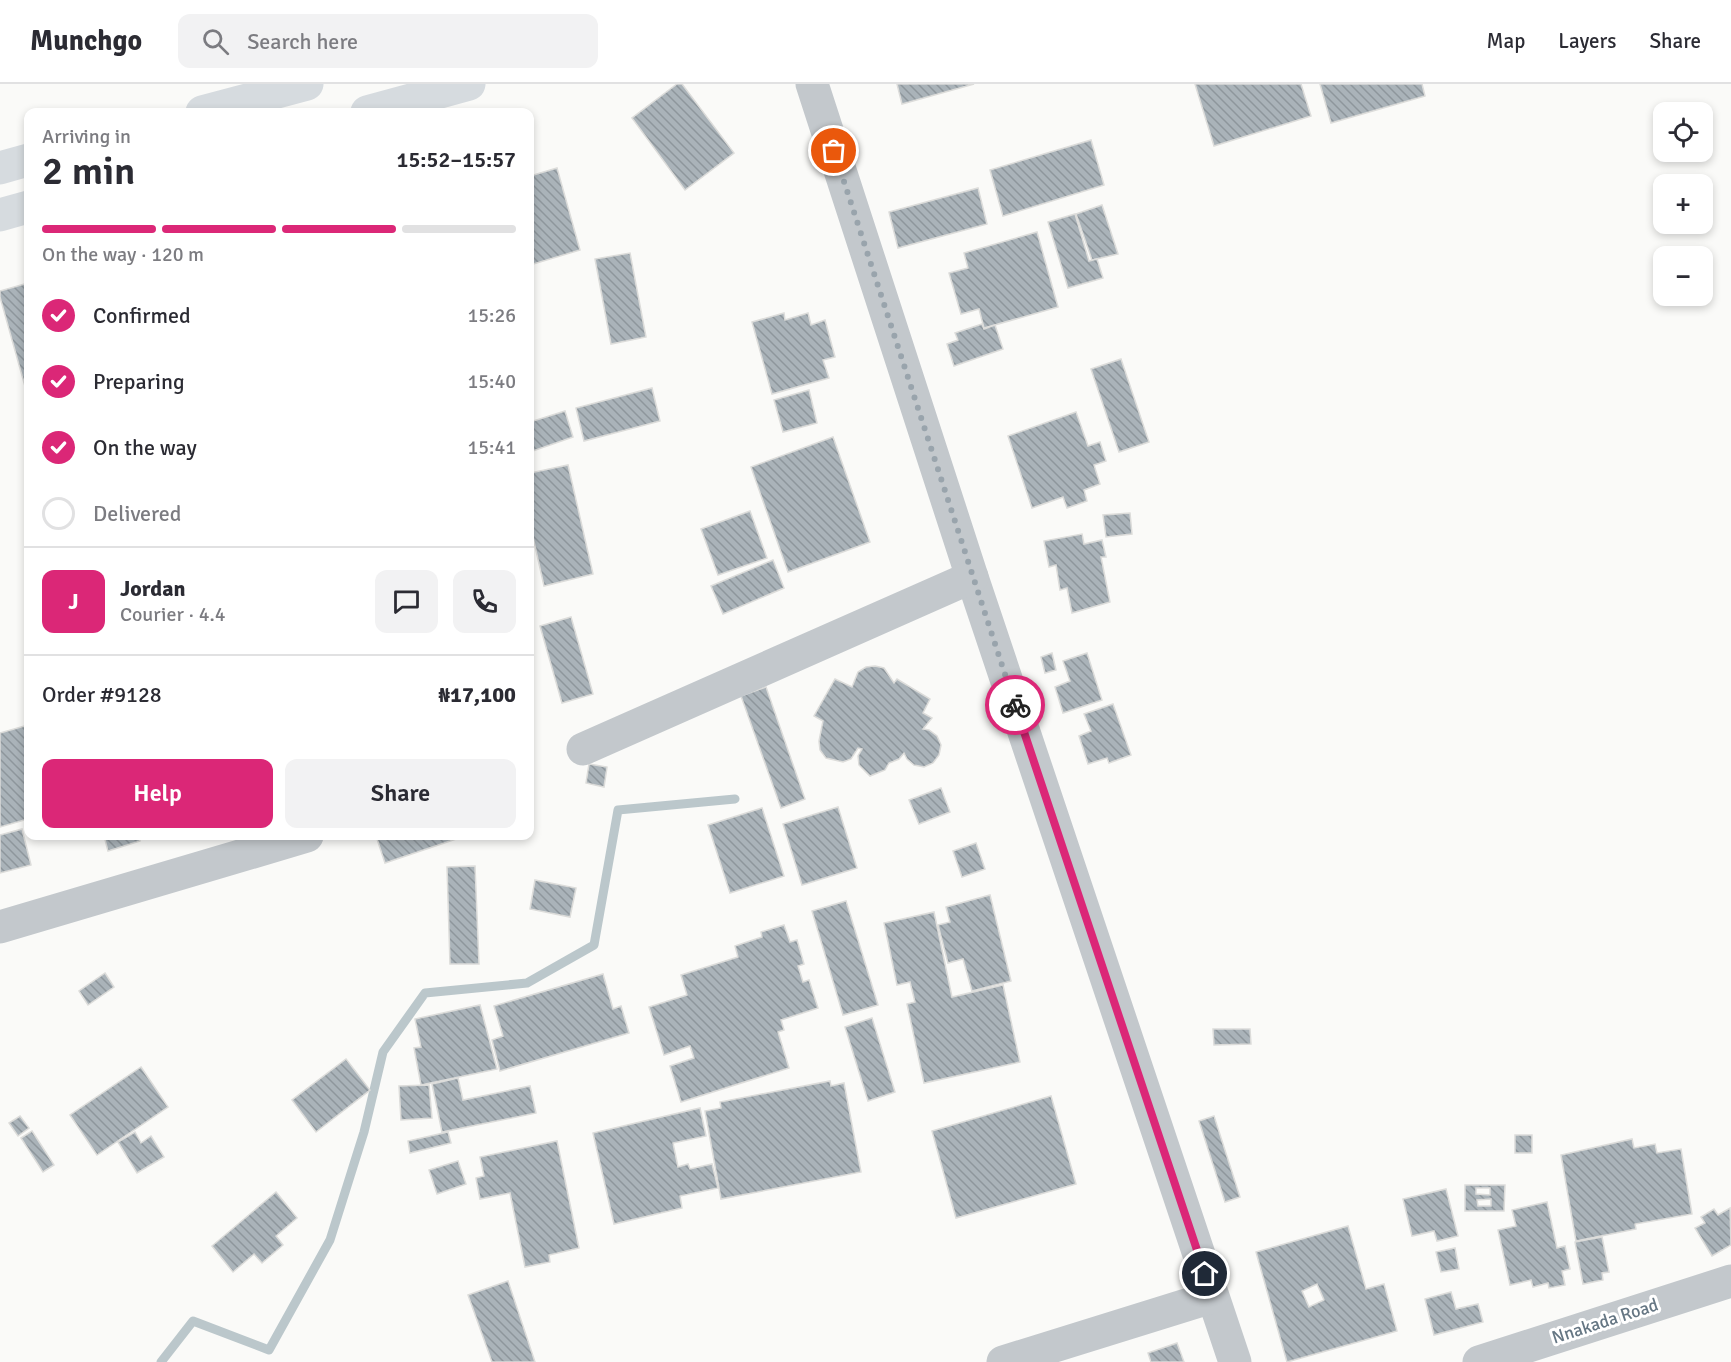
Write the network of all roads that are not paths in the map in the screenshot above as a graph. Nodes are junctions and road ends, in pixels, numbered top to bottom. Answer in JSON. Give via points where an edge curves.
{"nodes":[{"id":1,"x":307,"y":84,"type":"edge"},
{"id":2,"x":469,"y":84,"type":"edge"},
{"id":3,"x":812,"y":84,"type":"edge"},
{"id":4,"x":217,"y":108,"type":"edge"},
{"id":5,"x":382,"y":108,"type":"edge"},
{"id":6,"x":24,"y":161,"type":"edge"},
{"id":7,"x":0,"y":168,"type":"edge"},
{"id":8,"x":24,"y":208,"type":"edge"},
{"id":9,"x":0,"y":215,"type":"edge"},
{"id":10,"x":972,"y":577,"type":"junction"},
{"id":11,"x":583,"y":749,"type":"dead end"},
{"id":12,"x":294,"y":840,"type":"edge"},
{"id":13,"x":0,"y":927,"type":"edge"},
{"id":14,"x":1731,"y":1281,"type":"edge"},
{"id":15,"x":1212,"y":1297,"type":"junction"},
{"id":16,"x":1003,"y":1362,"type":"edge"},
{"id":17,"x":1234,"y":1362,"type":"edge"},
{"id":18,"x":1479,"y":1362,"type":"edge"}],
"edges":[{"from":1,"to":4,"type":"main road"},
{"from":2,"to":5,"type":"main road"},
{"from":3,"to":10,"type":"street"},
{"from":6,"to":7,"type":"main road"},
{"from":8,"to":9,"type":"main road"},
{"from":10,"to":11,"type":"street"},
{"from":10,"to":15,"type":"street"},
{"from":12,"to":13,"type":"street"},
{"from":14,"to":18,"type":"street","name":"Nnakada Road"},
{"from":15,"to":16,"type":"street"},
{"from":15,"to":17,"type":"street"}]}
